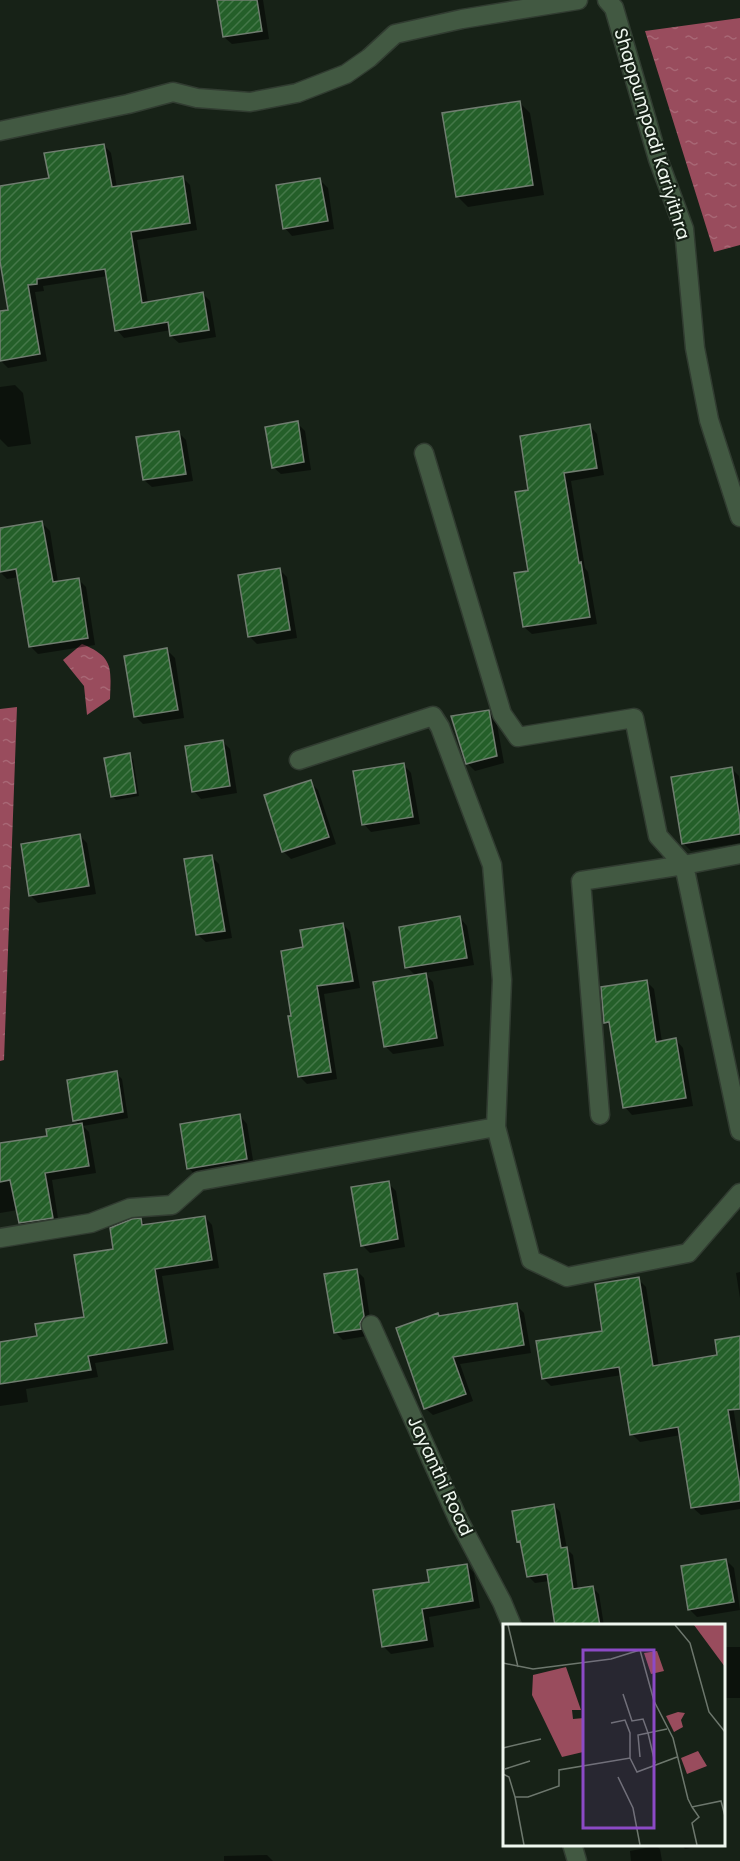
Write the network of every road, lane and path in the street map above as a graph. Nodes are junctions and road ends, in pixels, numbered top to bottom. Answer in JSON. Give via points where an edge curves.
{"nodes":[{"id":1,"x":578,"y":0,"type":"edge"},
{"id":2,"x":607,"y":0,"type":"edge"},
{"id":3,"x":0,"y":131,"type":"edge"},
{"id":4,"x":424,"y":453,"type":"dead end"},
{"id":5,"x":740,"y":518,"type":"edge"},
{"id":6,"x":298,"y":760,"type":"dead end"},
{"id":7,"x":740,"y":854,"type":"edge"},
{"id":8,"x":684,"y":865,"type":"junction"},
{"id":9,"x":600,"y":1115,"type":"dead end"},
{"id":10,"x":496,"y":1127,"type":"junction"},
{"id":11,"x":740,"y":1131,"type":"edge"},
{"id":12,"x":740,"y":1192,"type":"edge"},
{"id":13,"x":0,"y":1238,"type":"edge"},
{"id":14,"x":371,"y":1325,"type":"dead end"},
{"id":15,"x":511,"y":1624,"type":"edge"},
{"id":16,"x":572,"y":1846,"type":"edge"},
{"id":17,"x":578,"y":1861,"type":"edge"}],
"edges":[{"from":1,"to":3,"type":"street","via":[[462,18],[395,34],[346,74],[297,93],[250,102],[172,92]]},
{"from":2,"to":5,"type":"street","name":"Shappumpadi Kariyithra","via":[[614,8],[658,159],[684,229],[695,348],[709,420]]},
{"from":4,"to":8,"type":"street","via":[[502,714],[518,737],[634,718],[658,836]]},
{"from":6,"to":10,"type":"street","via":[[433,716],[440,727],[492,865],[502,980]]},
{"from":7,"to":8,"type":"street"},
{"from":8,"to":9,"type":"street","via":[[581,881]]},
{"from":8,"to":11,"type":"street"},
{"from":10,"to":12,"type":"street","via":[[531,1260],[567,1277],[688,1253]]},
{"from":10,"to":13,"type":"street","via":[[200,1181],[171,1205],[130,1208],[91,1224]]},
{"from":14,"to":15,"type":"street","name":"Jayanthi Road","via":[[458,1519]]},
{"from":16,"to":17,"type":"street"}]}
